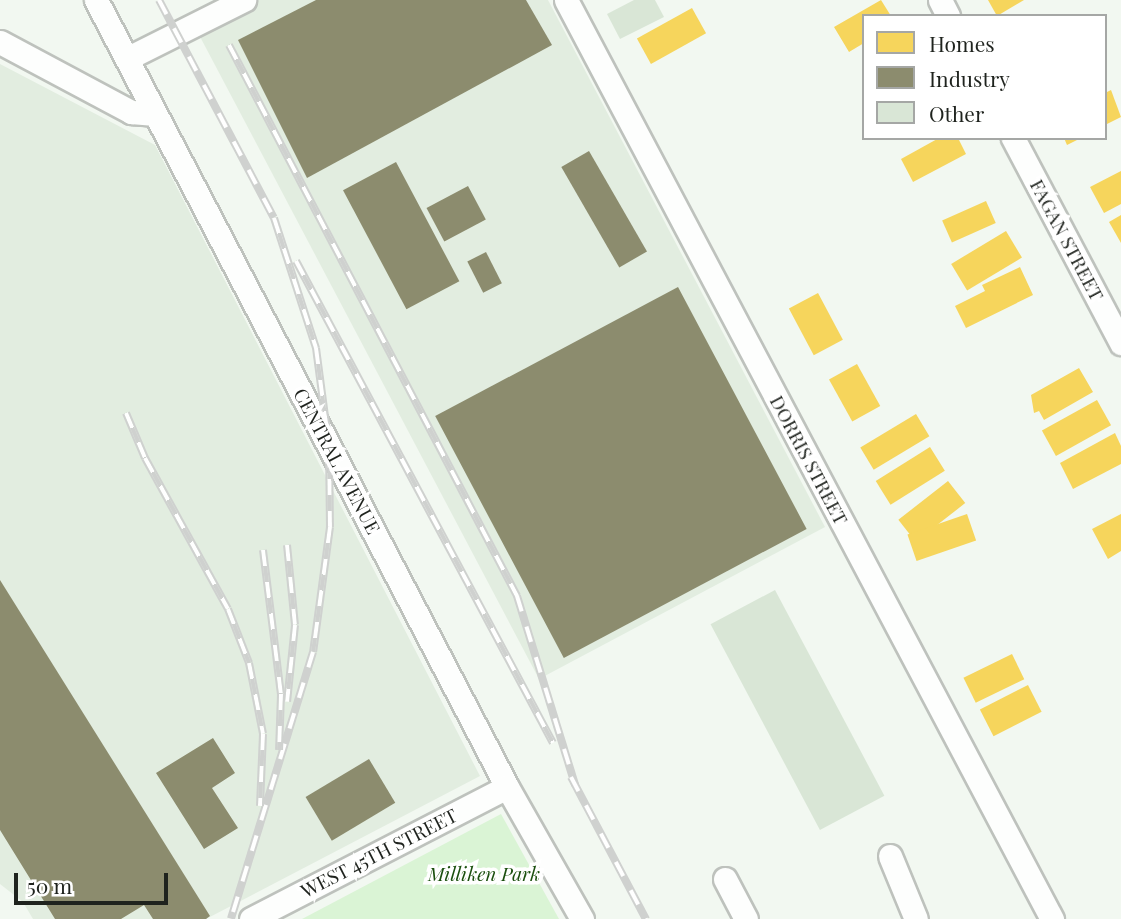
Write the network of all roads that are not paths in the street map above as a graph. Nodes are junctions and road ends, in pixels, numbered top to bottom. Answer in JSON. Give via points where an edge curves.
{"nodes":[{"id":1,"x":96,"y":0,"type":"edge"},
{"id":2,"x":244,"y":0,"type":"edge"},
{"id":3,"x":566,"y":0,"type":"edge"},
{"id":4,"x":0,"y":42,"type":"edge"},
{"id":5,"x":128,"y":58,"type":"junction"},
{"id":6,"x":155,"y":114,"type":"junction"},
{"id":7,"x":1014,"y":140,"type":"edge"},
{"id":8,"x":1121,"y":343,"type":"edge"},
{"id":9,"x":508,"y":787,"type":"junction"},
{"id":10,"x":890,"y":856,"type":"dead end"},
{"id":11,"x":725,"y":879,"type":"dead end"},
{"id":12,"x":251,"y":919,"type":"edge"},
{"id":13,"x":582,"y":919,"type":"edge"},
{"id":14,"x":746,"y":919,"type":"edge"},
{"id":15,"x":916,"y":919,"type":"edge"},
{"id":16,"x":1052,"y":919,"type":"edge"}],
"edges":[{"from":1,"to":5,"type":"street","name":"CENTRAL AVENUE"},
{"from":2,"to":5,"type":"street"},
{"from":3,"to":16,"type":"street","name":"DORRIS STREET"},
{"from":4,"to":6,"type":"street","via":[[131,112]]},
{"from":5,"to":6,"type":"street","name":"CENTRAL AVENUE"},
{"from":6,"to":9,"type":"street","name":"CENTRAL AVENUE"},
{"from":7,"to":8,"type":"street","name":"FAGAN STREET"},
{"from":9,"to":12,"type":"street","name":"WEST 45TH STREET"},
{"from":9,"to":13,"type":"street","name":"CENTRAL AVENUE"},
{"from":10,"to":15,"type":"street"},
{"from":11,"to":14,"type":"street"}]}
